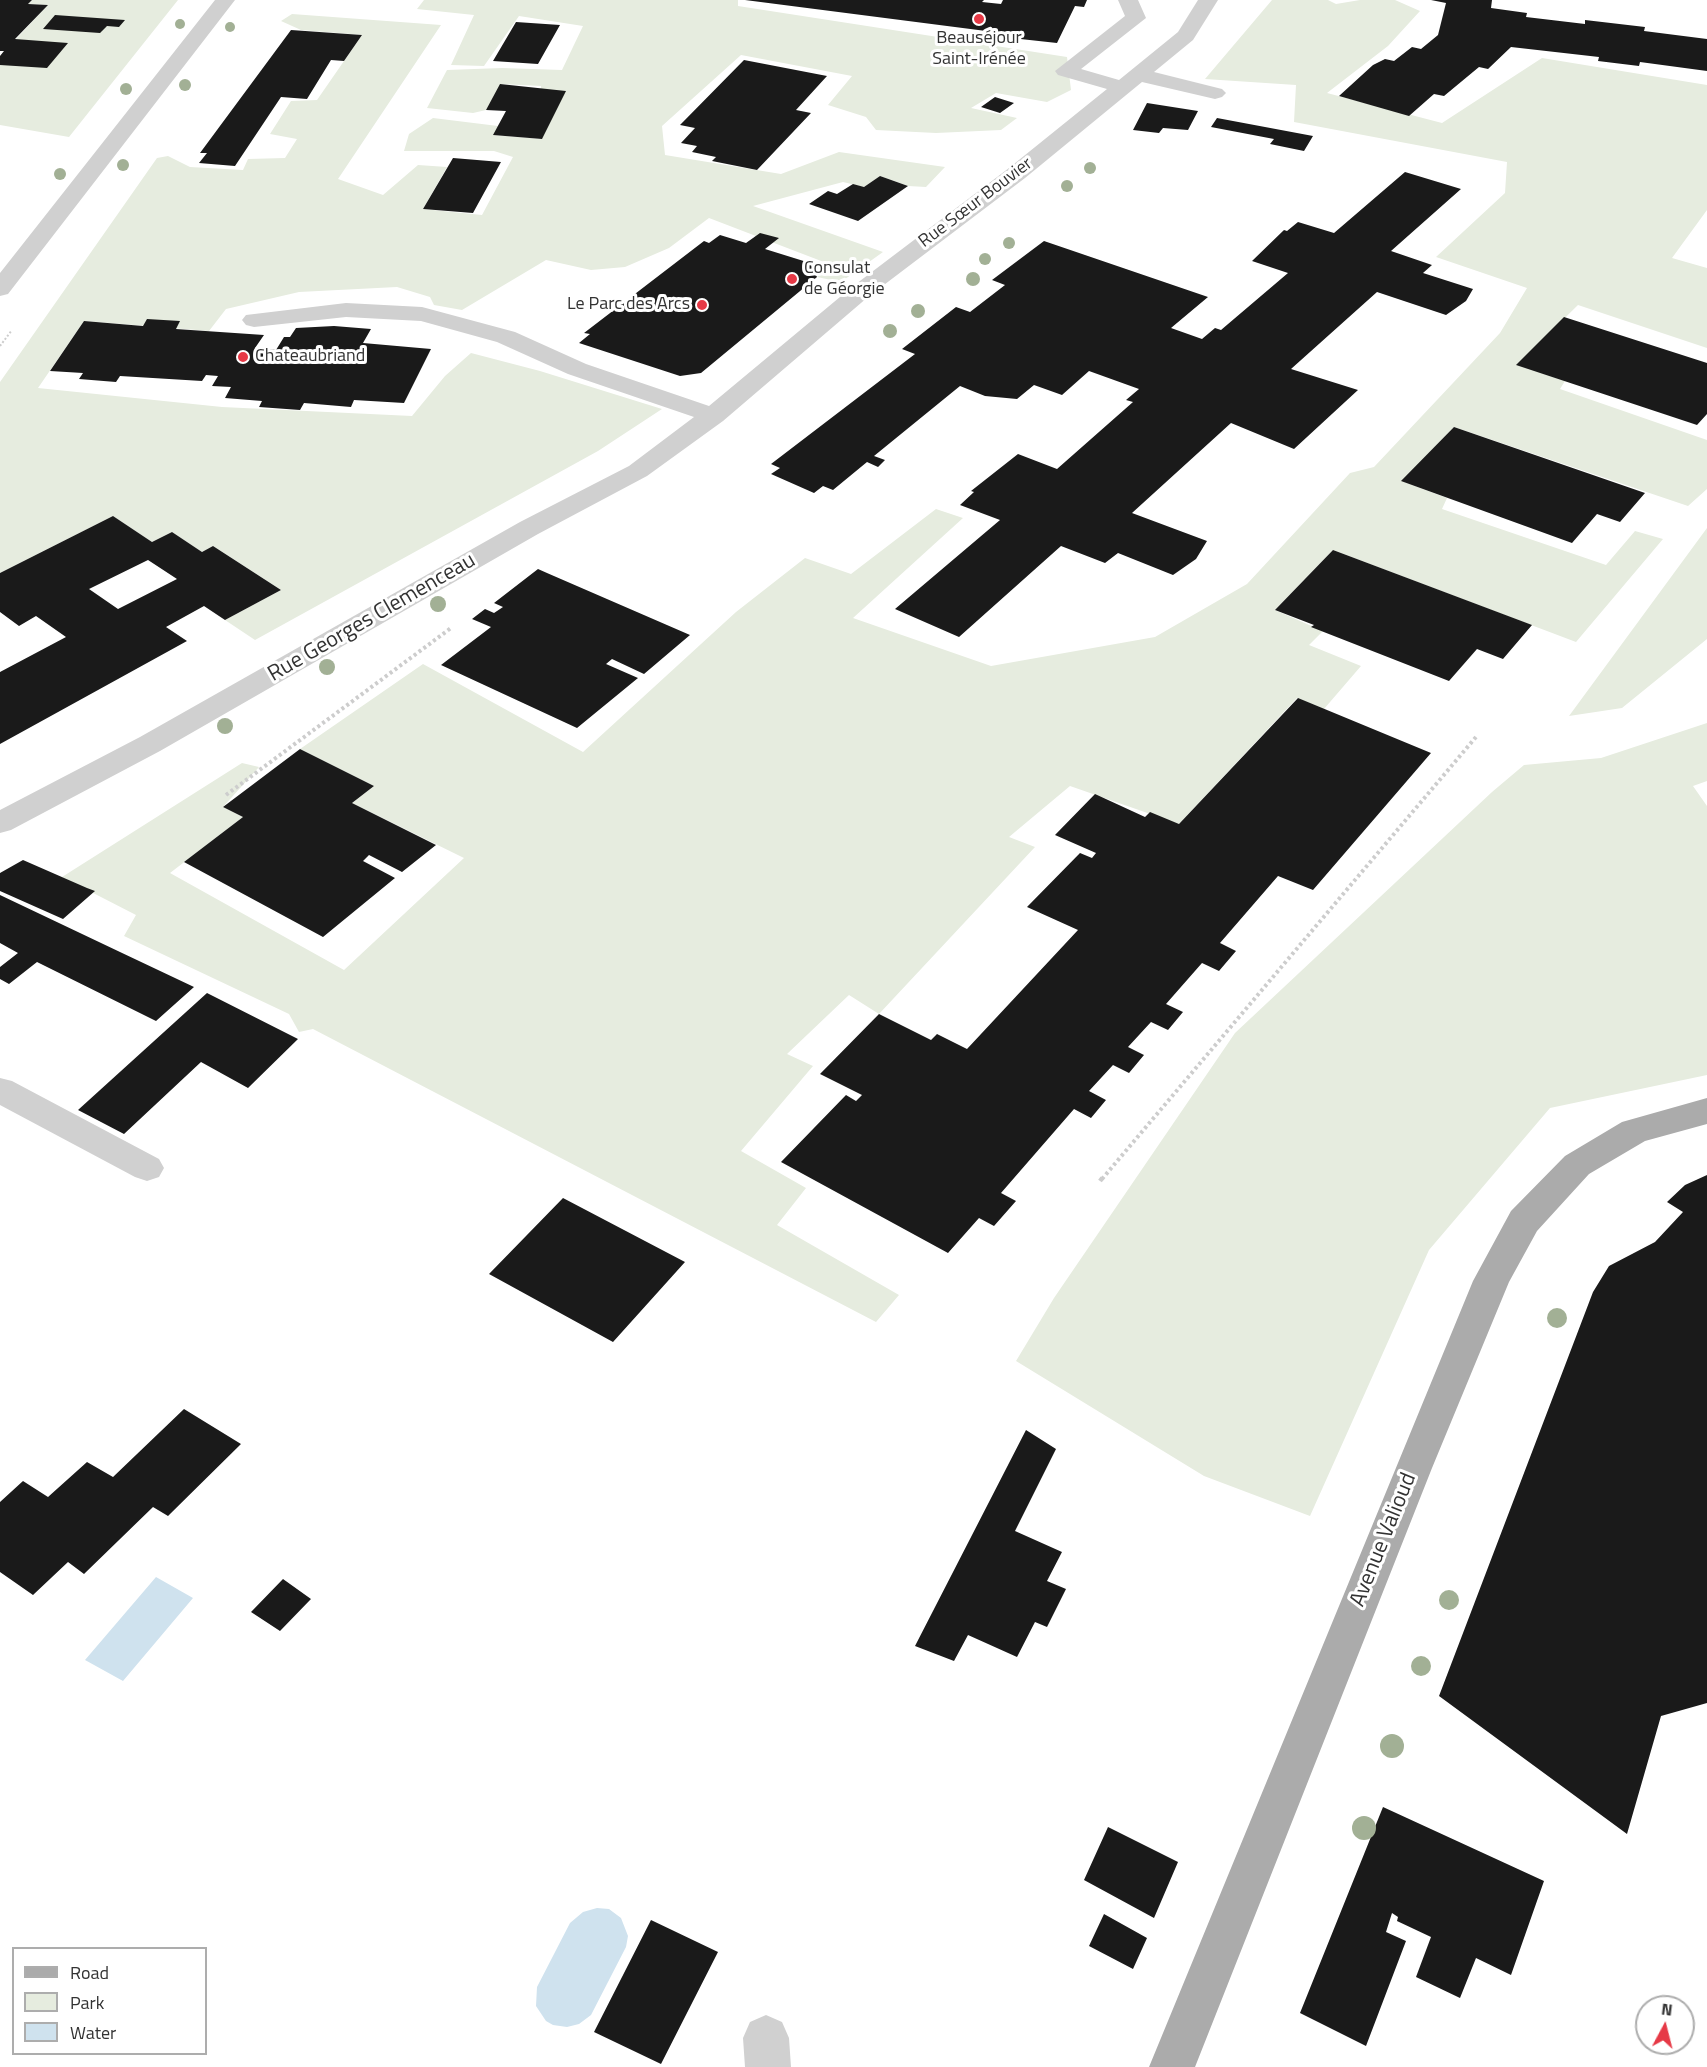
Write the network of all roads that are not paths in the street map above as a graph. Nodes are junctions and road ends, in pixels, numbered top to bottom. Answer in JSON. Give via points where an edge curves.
{"nodes":[{"id":1,"x":225,"y":0,"type":"edge"},
{"id":2,"x":1128,"y":0,"type":"edge"},
{"id":3,"x":1208,"y":0,"type":"edge"},
{"id":4,"x":1130,"y":81,"type":"junction"},
{"id":5,"x":1215,"y":93,"type":"dead end"},
{"id":6,"x":0,"y":289,"type":"edge"},
{"id":7,"x":254,"y":320,"type":"dead end"},
{"id":8,"x":724,"y":407,"type":"junction"},
{"id":9,"x":0,"y":823,"type":"edge"},
{"id":10,"x":0,"y":1090,"type":"edge"},
{"id":11,"x":1707,"y":1111,"type":"edge"},
{"id":12,"x":147,"y":1168,"type":"dead end"},
{"id":13,"x":1172,"y":2067,"type":"edge"}],
"edges":[{"from":1,"to":6,"type":"street"},
{"from":2,"to":4,"type":"street","via":[[1136,18],[1065,71]]},
{"from":3,"to":4,"type":"street","name":"Rue Sœur Bouvier","via":[[1186,36]]},
{"from":4,"to":5,"type":"street"},
{"from":4,"to":8,"type":"street","name":"Rue Sœur Bouvier","via":[[860,292]]},
{"from":7,"to":8,"type":"street","via":[[346,310],[422,314],[506,337],[577,369]]},
{"from":8,"to":9,"type":"street","name":"Rue Georges Clemenceau","via":[[638,471],[529,528],[150,744]]},
{"from":10,"to":12,"type":"street"},
{"from":11,"to":13,"type":"main road","name":"Avenue Valioud","via":[[1634,1131],[1577,1165],[1524,1221],[1491,1281]]}]}
